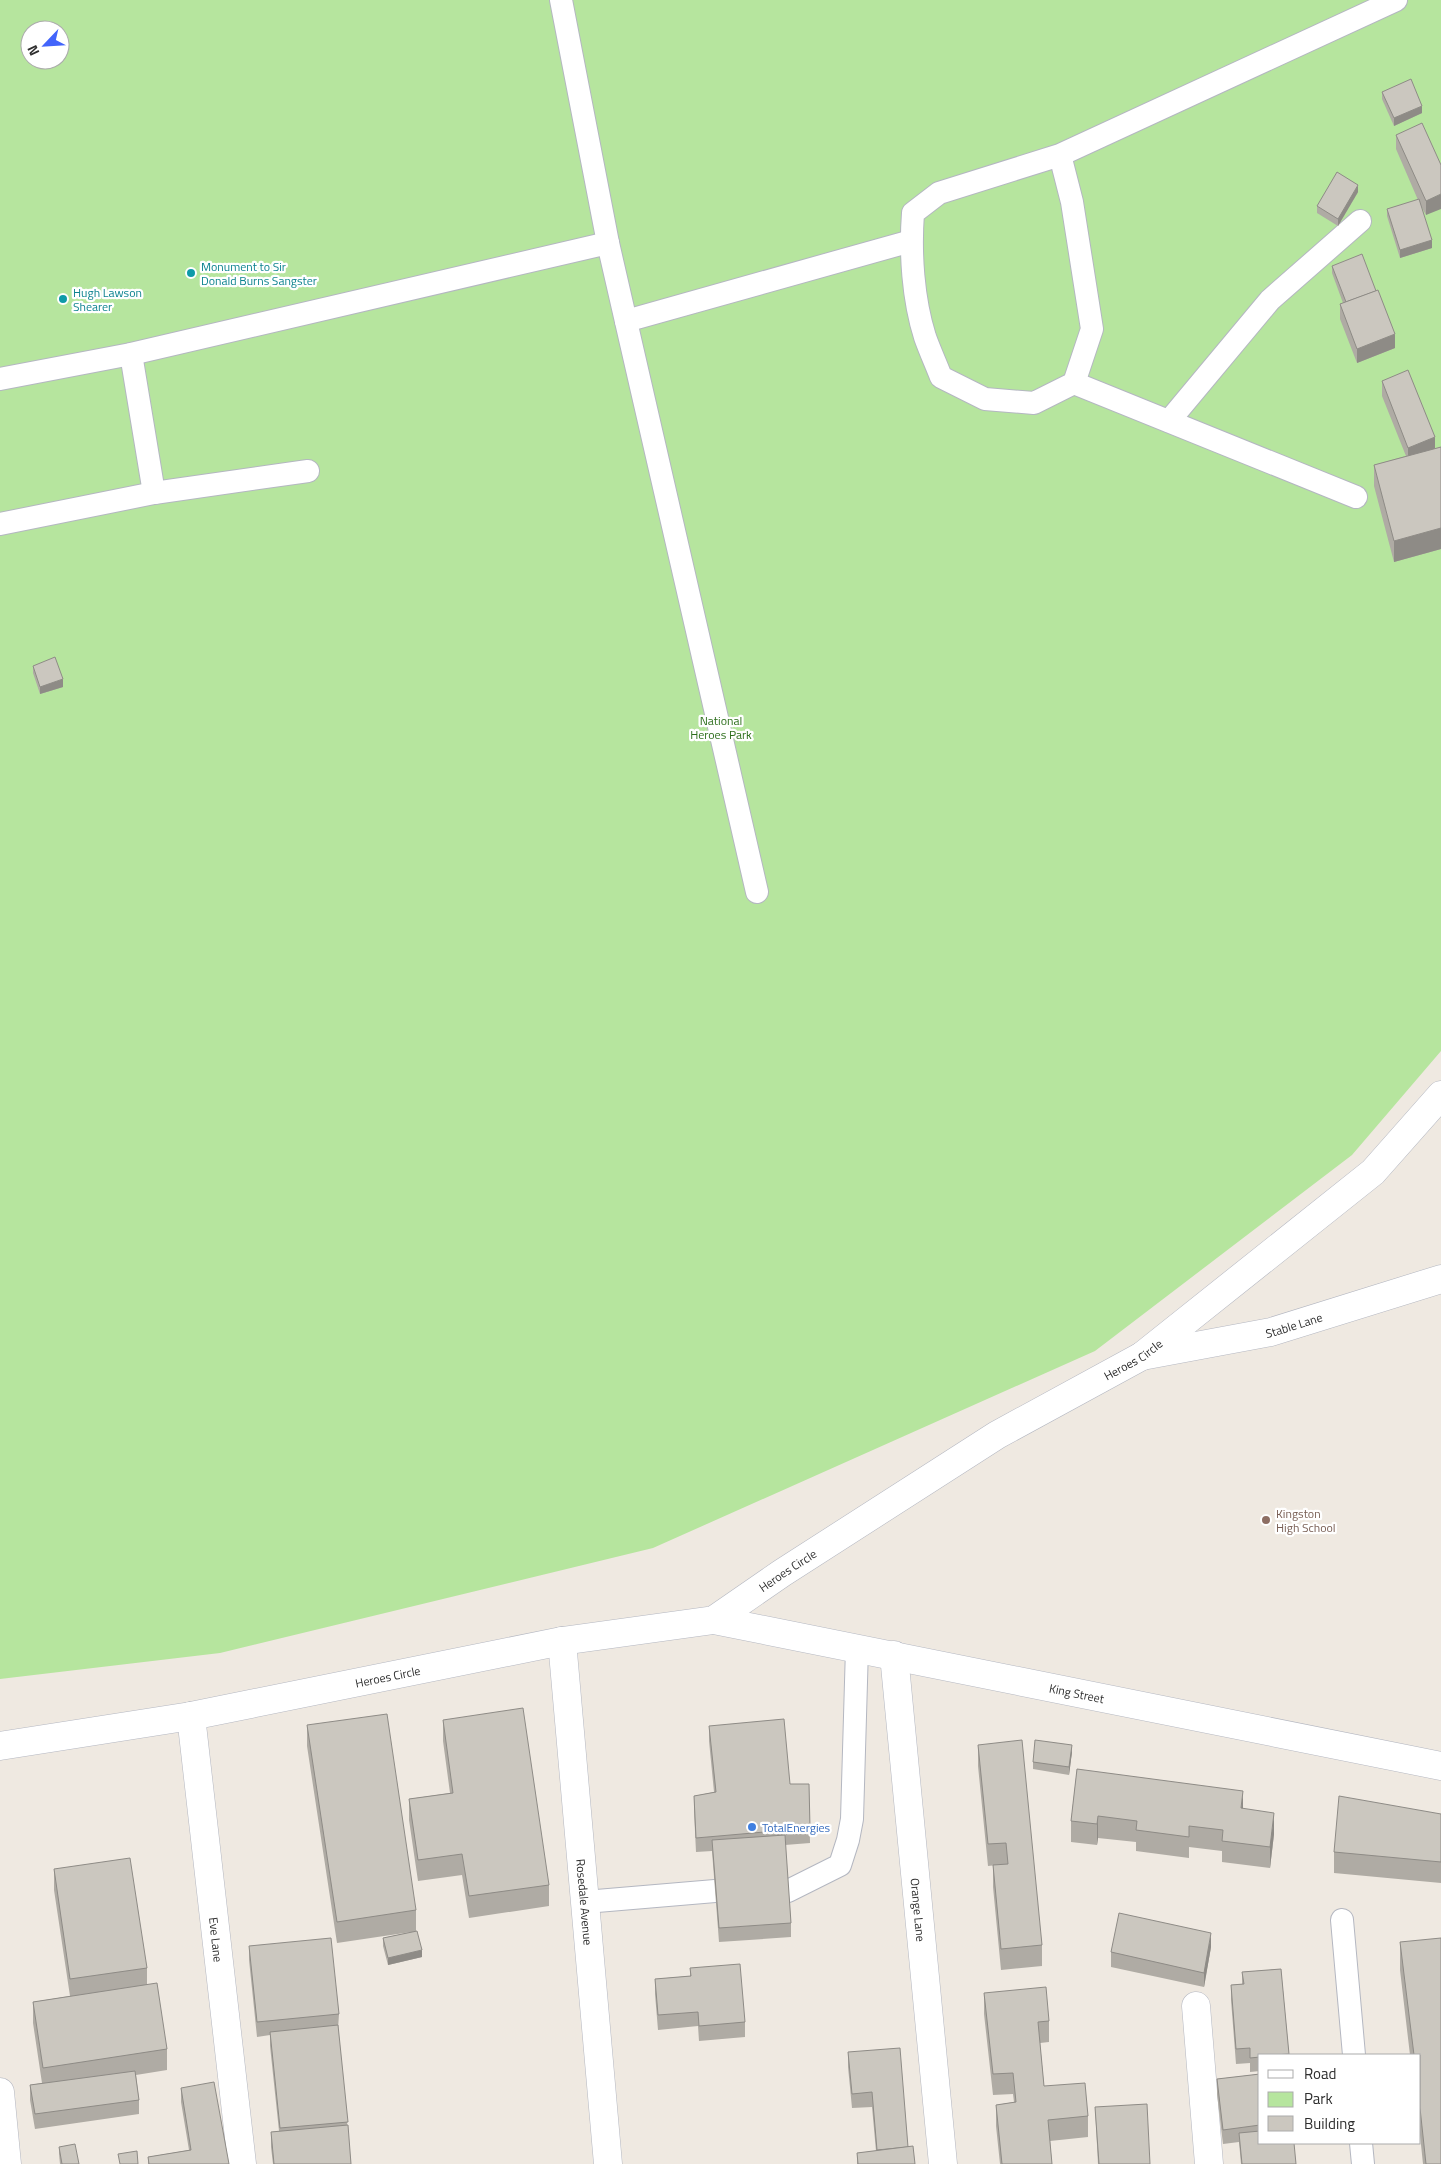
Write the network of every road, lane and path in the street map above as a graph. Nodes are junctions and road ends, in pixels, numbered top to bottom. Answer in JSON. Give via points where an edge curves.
{"nodes":[{"id":1,"x":560,"y":0,"type":"edge"},
{"id":2,"x":1396,"y":0,"type":"edge"},
{"id":3,"x":1060,"y":154,"type":"junction"},
{"id":4,"x":1360,"y":222,"type":"dead end"},
{"id":5,"x":911,"y":241,"type":"junction"},
{"id":6,"x":608,"y":243,"type":"junction"},
{"id":7,"x":626,"y":321,"type":"junction"},
{"id":8,"x":130,"y":354,"type":"junction"},
{"id":9,"x":0,"y":379,"type":"edge"},
{"id":10,"x":1074,"y":383,"type":"junction"},
{"id":11,"x":1169,"y":421,"type":"junction"},
{"id":12,"x":308,"y":470,"type":"dead end"},
{"id":13,"x":154,"y":493,"type":"junction"},
{"id":14,"x":1356,"y":496,"type":"dead end"},
{"id":15,"x":0,"y":524,"type":"edge"},
{"id":16,"x":757,"y":892,"type":"dead end"},
{"id":17,"x":1441,"y":1095,"type":"edge"},
{"id":18,"x":1441,"y":1279,"type":"edge"},
{"id":19,"x":1142,"y":1356,"type":"junction"},
{"id":20,"x":714,"y":1620,"type":"junction"},
{"id":21,"x":562,"y":1641,"type":"junction"},
{"id":22,"x":857,"y":1648,"type":"junction"},
{"id":23,"x":894,"y":1655,"type":"junction"},
{"id":24,"x":191,"y":1716,"type":"junction"},
{"id":25,"x":0,"y":1746,"type":"edge"},
{"id":26,"x":1441,"y":1766,"type":"edge"},
{"id":27,"x":788,"y":1891,"type":"edge"},
{"id":28,"x":715,"y":1892,"type":"edge"},
{"id":29,"x":585,"y":1902,"type":"junction"},
{"id":30,"x":1342,"y":1920,"type":"dead end"},
{"id":31,"x":1196,"y":2006,"type":"dead end"},
{"id":32,"x":1354,"y":2054,"type":"edge"},
{"id":33,"x":0,"y":2092,"type":"edge"},
{"id":34,"x":1361,"y":2144,"type":"edge"},
{"id":35,"x":7,"y":2164,"type":"edge"},
{"id":36,"x":242,"y":2164,"type":"edge"},
{"id":37,"x":608,"y":2164,"type":"edge"},
{"id":38,"x":943,"y":2164,"type":"edge"},
{"id":39,"x":1209,"y":2164,"type":"edge"},
{"id":40,"x":1363,"y":2164,"type":"edge"}],
"edges":[{"from":1,"to":6,"type":"lane"},
{"from":2,"to":3,"type":"lane"},
{"from":3,"to":5,"type":"lane","via":[[939,193],[914,214]]},
{"from":3,"to":10,"type":"lane","via":[[1072,202],[1092,329]]},
{"from":4,"to":11,"type":"lane","via":[[1270,300]]},
{"from":5,"to":7,"type":"lane"},
{"from":5,"to":10,"type":"lane","via":[[915,286],[925,336],[942,377],[985,399],[1034,403]]},
{"from":6,"to":7,"type":"lane"},
{"from":6,"to":8,"type":"lane"},
{"from":7,"to":16,"type":"lane"},
{"from":8,"to":9,"type":"lane"},
{"from":8,"to":13,"type":"lane"},
{"from":10,"to":11,"type":"lane"},
{"from":11,"to":14,"type":"lane"},
{"from":12,"to":13,"type":"lane"},
{"from":13,"to":15,"type":"lane"},
{"from":17,"to":19,"type":"street","name":"Heroes Circle","via":[[1373,1172]]},
{"from":18,"to":19,"type":"street","name":"Stable Lane","via":[[1271,1332]]},
{"from":19,"to":20,"type":"street","name":"Heroes Circle","via":[[997,1435],[782,1572]]},
{"from":20,"to":21,"type":"street","name":"Heroes Circle"},
{"from":20,"to":22,"type":"street","name":"King Street"},
{"from":21,"to":24,"type":"street","name":"Heroes Circle"},
{"from":21,"to":29,"type":"street","name":"Rosedale Avenue"},
{"from":22,"to":23,"type":"street","name":"King Street"},
{"from":22,"to":27,"type":"lane","via":[[852,1819],[848,1840],[840,1865]]},
{"from":23,"to":26,"type":"street","name":"King Street"},
{"from":23,"to":38,"type":"street","name":"Orange Lane"},
{"from":24,"to":25,"type":"street","name":"Heroes Circle"},
{"from":24,"to":36,"type":"street","name":"Eve Lane"},
{"from":28,"to":29,"type":"lane"},
{"from":29,"to":37,"type":"street","name":"Rosedale Avenue"},
{"from":30,"to":32,"type":"lane"},
{"from":31,"to":39,"type":"street"},
{"from":33,"to":35,"type":"street"},
{"from":34,"to":40,"type":"lane"}]}
